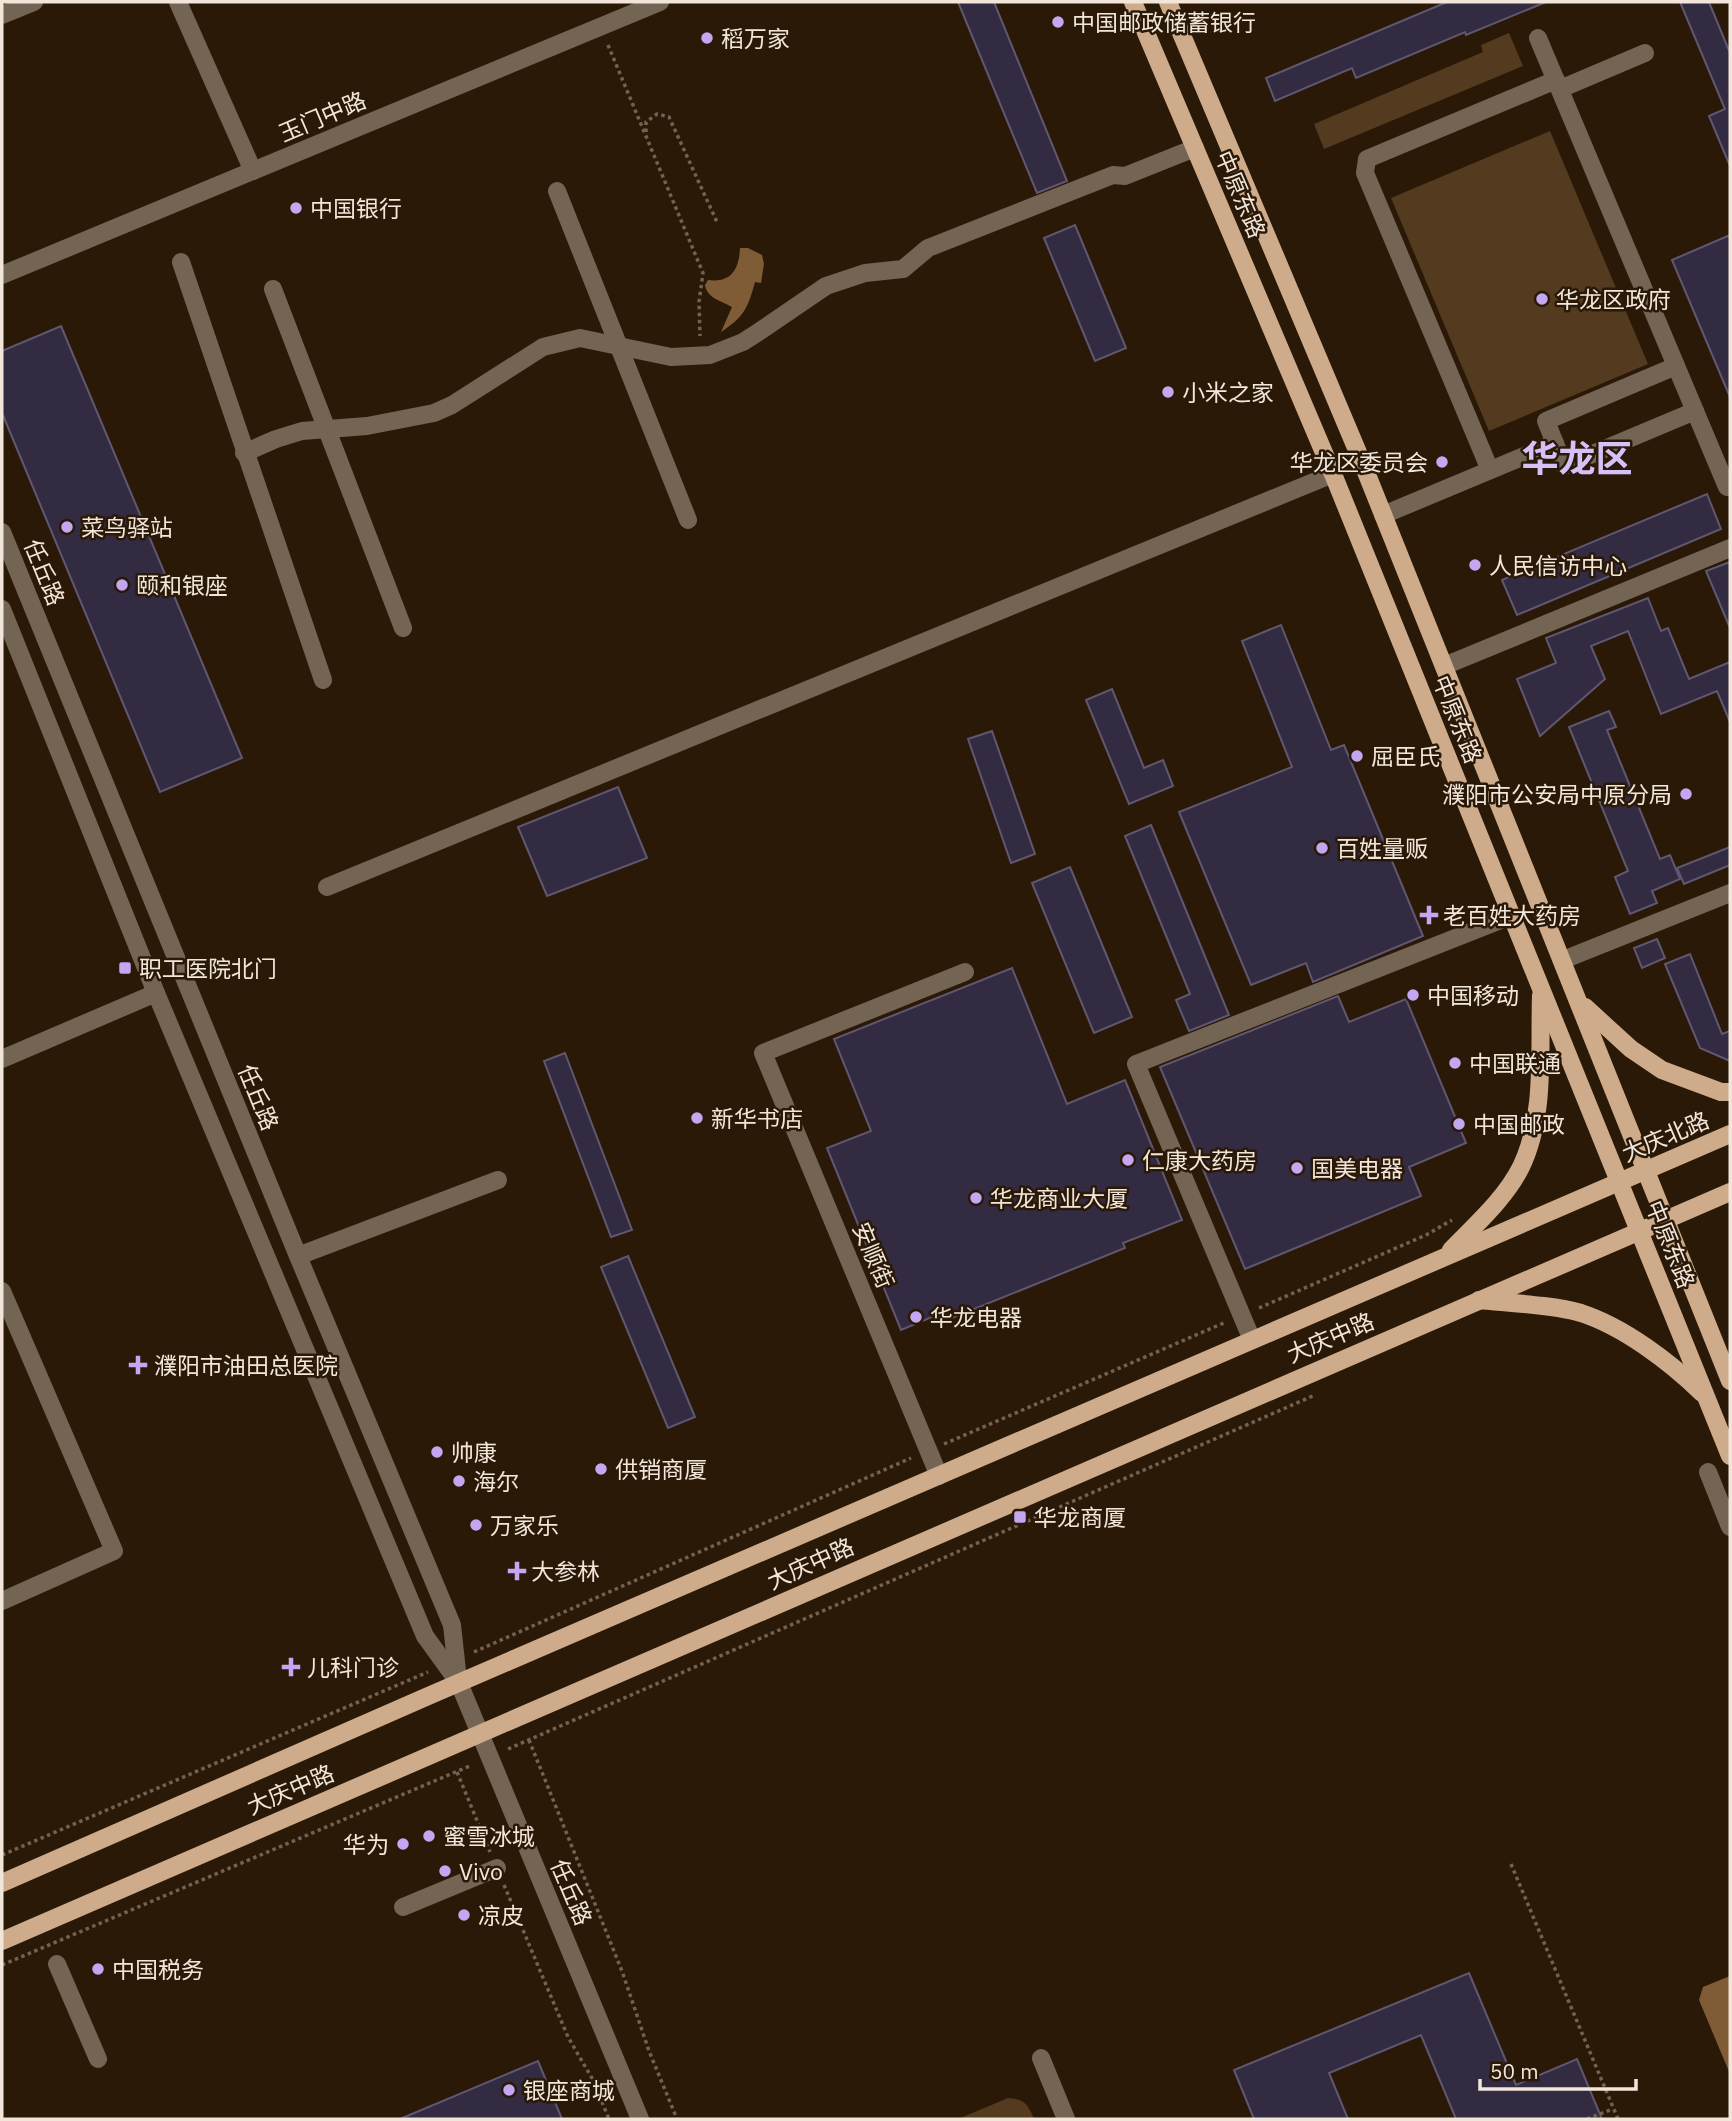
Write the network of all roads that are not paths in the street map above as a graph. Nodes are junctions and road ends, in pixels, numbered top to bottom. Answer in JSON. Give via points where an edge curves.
{"nodes":[{"id":1,"x":34,"y":2,"type":"edge"},
{"id":2,"x":177,"y":2,"type":"edge"},
{"id":3,"x":660,"y":2,"type":"edge"},
{"id":4,"x":1133,"y":2,"type":"edge"},
{"id":5,"x":1168,"y":2,"type":"edge"},
{"id":6,"x":2,"y":15,"type":"edge"},
{"id":7,"x":1538,"y":38,"type":"dead end"},
{"id":8,"x":1645,"y":53,"type":"dead end"},
{"id":9,"x":1558,"y":85,"type":"junction"},
{"id":10,"x":1195,"y":148,"type":"junction"},
{"id":11,"x":253,"y":171,"type":"junction"},
{"id":12,"x":556,"y":191,"type":"dead end"},
{"id":13,"x":181,"y":262,"type":"dead end"},
{"id":14,"x":2,"y":275,"type":"edge"},
{"id":15,"x":273,"y":289,"type":"dead end"},
{"id":16,"x":616,"y":344,"type":"junction"},
{"id":17,"x":1676,"y":366,"type":"junction"},
{"id":18,"x":1695,"y":411,"type":"junction"},
{"id":19,"x":327,"y":429,"type":"junction"},
{"id":20,"x":1555,"y":443,"type":"junction"},
{"id":21,"x":244,"y":453,"type":"junction"},
{"id":22,"x":1490,"y":470,"type":"junction"},
{"id":23,"x":1333,"y":474,"type":"junction"},
{"id":24,"x":1727,"y":487,"type":"dead end"},
{"id":25,"x":1383,"y":514,"type":"junction"},
{"id":26,"x":688,"y":520,"type":"dead end"},
{"id":27,"x":2,"y":532,"type":"edge"},
{"id":28,"x":1730,"y":548,"type":"edge"},
{"id":29,"x":2,"y":610,"type":"edge"},
{"id":30,"x":403,"y":628,"type":"dead end"},
{"id":31,"x":6,"y":632,"type":"edge"},
{"id":32,"x":1444,"y":666,"type":"junction"},
{"id":33,"x":323,"y":680,"type":"dead end"},
{"id":34,"x":327,"y":887,"type":"dead end"},
{"id":35,"x":1730,"y":893,"type":"edge"},
{"id":36,"x":1511,"y":916,"type":"junction"},
{"id":37,"x":1563,"y":960,"type":"junction"},
{"id":38,"x":965,"y":972,"type":"dead end"},
{"id":39,"x":1541,"y":988,"type":"junction"},
{"id":40,"x":156,"y":993,"type":"junction"},
{"id":41,"x":1579,"y":1001,"type":"junction"},
{"id":42,"x":2,"y":1059,"type":"edge"},
{"id":43,"x":1730,"y":1092,"type":"edge"},
{"id":44,"x":1730,"y":1134,"type":"edge"},
{"id":45,"x":1647,"y":1170,"type":"junction"},
{"id":46,"x":498,"y":1180,"type":"dead end"},
{"id":47,"x":1619,"y":1182,"type":"junction"},
{"id":48,"x":1730,"y":1192,"type":"edge"},
{"id":49,"x":1666,"y":1220,"type":"junction"},
{"id":50,"x":1639,"y":1231,"type":"junction"},
{"id":51,"x":298,"y":1256,"type":"junction"},
{"id":52,"x":1444,"y":1258,"type":"junction"},
{"id":53,"x":2,"y":1291,"type":"edge"},
{"id":54,"x":1479,"y":1300,"type":"junction"},
{"id":55,"x":1252,"y":1340,"type":"junction"},
{"id":56,"x":1730,"y":1381,"type":"edge"},
{"id":57,"x":1707,"y":1398,"type":"junction"},
{"id":58,"x":1730,"y":1457,"type":"edge"},
{"id":59,"x":1708,"y":1472,"type":"dead end"},
{"id":60,"x":939,"y":1476,"type":"junction"},
{"id":61,"x":1730,"y":1527,"type":"edge"},
{"id":62,"x":2,"y":1601,"type":"edge"},
{"id":63,"x":451,"y":1662,"type":"junction"},
{"id":64,"x":458,"y":1683,"type":"junction"},
{"id":65,"x":479,"y":1733,"type":"junction"},
{"id":66,"x":497,"y":1868,"type":"road end"},
{"id":67,"x":2,"y":1883,"type":"edge"},
{"id":68,"x":403,"y":1907,"type":"dead end"},
{"id":69,"x":2,"y":1941,"type":"edge"},
{"id":70,"x":57,"y":1965,"type":"dead end"},
{"id":71,"x":98,"y":2059,"type":"dead end"},
{"id":72,"x":1041,"y":2059,"type":"dead end"},
{"id":73,"x":640,"y":2119,"type":"edge"},
{"id":74,"x":1066,"y":2119,"type":"edge"}],
"edges":[{"from":1,"to":6,"type":"street"},
{"from":2,"to":11,"type":"street"},
{"from":3,"to":11,"type":"street","name":"玉门中路"},
{"from":4,"to":10,"type":"main road","name":"中原东路"},
{"from":5,"to":25,"type":"main road","name":"中原东路"},
{"from":7,"to":9,"type":"street"},
{"from":8,"to":9,"type":"street"},
{"from":9,"to":17,"type":"street"},
{"from":9,"to":22,"type":"street","via":[[1367,159],[1365,173]]},
{"from":10,"to":16,"type":"street","via":[[928,248],[904,269],[865,273],[826,286],[743,342],[710,355],[671,357]]},
{"from":10,"to":23,"type":"main road","name":"中原东路"},
{"from":11,"to":14,"type":"street","name":"玉门中路"},
{"from":12,"to":16,"type":"street"},
{"from":13,"to":21,"type":"street"},
{"from":15,"to":19,"type":"street"},
{"from":16,"to":19,"type":"street","via":[[580,338],[556,342],[433,413]]},
{"from":16,"to":26,"type":"street"},
{"from":17,"to":18,"type":"street"},
{"from":17,"to":20,"type":"street","via":[[1546,421]]},
{"from":18,"to":20,"type":"street","via":[[1564,466]]},
{"from":18,"to":24,"type":"street"},
{"from":19,"to":21,"type":"street","via":[[302,431]]},
{"from":19,"to":30,"type":"street"},
{"from":20,"to":22,"type":"street"},
{"from":21,"to":33,"type":"street"},
{"from":22,"to":25,"type":"street"},
{"from":23,"to":34,"type":"street"},
{"from":23,"to":36,"type":"main road","name":"中原东路"},
{"from":25,"to":32,"type":"main road","name":"中原东路"},
{"from":27,"to":51,"type":"street","name":"任丘路"},
{"from":28,"to":32,"type":"street"},
{"from":29,"to":31,"type":"street"},
{"from":31,"to":40,"type":"street"},
{"from":32,"to":37,"type":"main road","name":"中原东路"},
{"from":35,"to":37,"type":"street"},
{"from":36,"to":39,"type":"main road","name":"中原东路"},
{"from":36,"to":55,"type":"street","via":[[1136,1064]]},
{"from":37,"to":41,"type":"main road","name":"中原东路"},
{"from":38,"to":60,"type":"street","name":"安顺街","via":[[763,1053]]},
{"from":39,"to":47,"type":"main road","name":"中原东路"},
{"from":39,"to":52,"type":"main road","via":[[1536,1123],[1521,1168],[1494,1206]]},
{"from":40,"to":42,"type":"street"},
{"from":40,"to":63,"type":"street","via":[[425,1636]]},
{"from":41,"to":43,"type":"main road","via":[[1631,1049],[1662,1070]]},
{"from":41,"to":45,"type":"main road","name":"中原东路"},
{"from":44,"to":45,"type":"main road","name":"大庆北路"},
{"from":45,"to":47,"type":"main road","name":"大庆北路"},
{"from":45,"to":49,"type":"main road","name":"中原东路"},
{"from":46,"to":51,"type":"street"},
{"from":47,"to":50,"type":"main road","name":"中原东路"},
{"from":47,"to":52,"type":"main road","name":"大庆中路"},
{"from":48,"to":49,"type":"main road"},
{"from":49,"to":50,"type":"main road"},
{"from":49,"to":56,"type":"main road","name":"中原东路"},
{"from":50,"to":54,"type":"main road","name":"大庆中路"},
{"from":50,"to":57,"type":"main road","name":"中原东路"},
{"from":51,"to":63,"type":"street","name":"任丘路","via":[[452,1625]]},
{"from":52,"to":55,"type":"main road","name":"大庆中路"},
{"from":53,"to":62,"type":"street","via":[[114,1551]]},
{"from":54,"to":57,"type":"main road","via":[[1579,1312],[1609,1325],[1681,1373]]},
{"from":54,"to":65,"type":"main road","name":"大庆中路"},
{"from":55,"to":60,"type":"main road","name":"大庆中路"},
{"from":57,"to":58,"type":"main road","name":"中原东路"},
{"from":59,"to":61,"type":"street"},
{"from":60,"to":64,"type":"main road","name":"大庆中路"},
{"from":63,"to":64,"type":"street","name":"任丘路"},
{"from":64,"to":65,"type":"street","name":"任丘路"},
{"from":64,"to":67,"type":"main road","name":"大庆中路"},
{"from":65,"to":69,"type":"main road","name":"大庆中路"},
{"from":65,"to":73,"type":"street","name":"任丘路"},
{"from":66,"to":68,"type":"street"},
{"from":70,"to":71,"type":"street"},
{"from":72,"to":74,"type":"street"}]}
